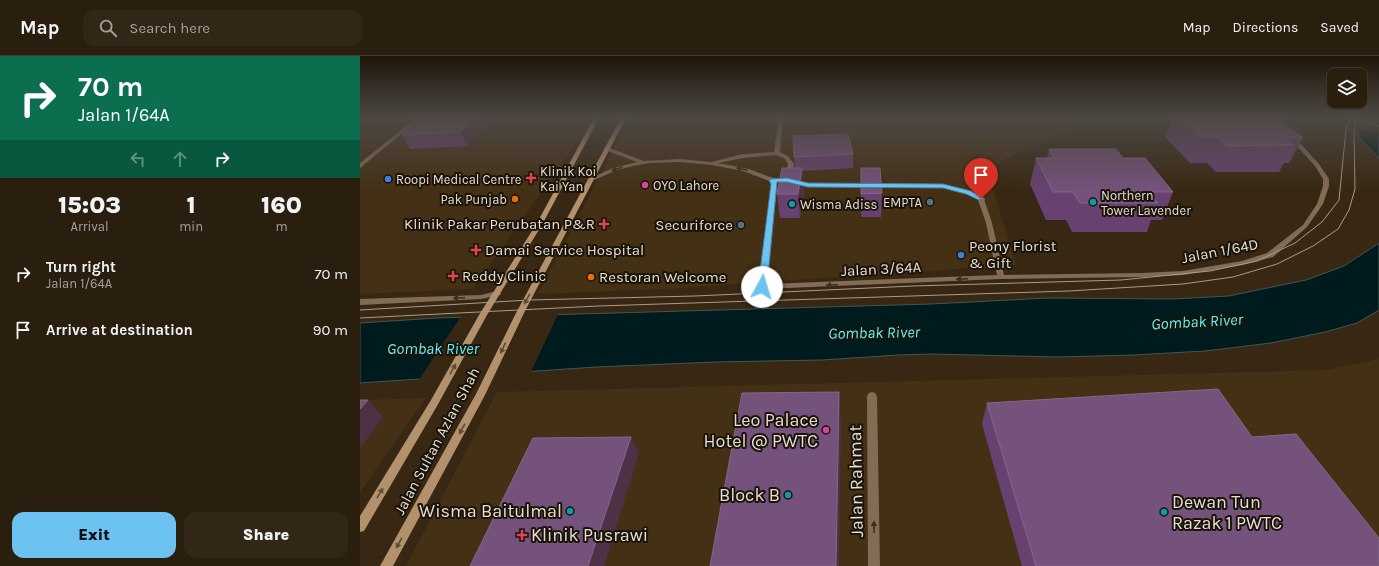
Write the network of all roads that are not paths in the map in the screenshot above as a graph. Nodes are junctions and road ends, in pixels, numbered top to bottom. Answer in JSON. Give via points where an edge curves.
{"nodes":[{"id":1,"x":390,"y":142,"type":"edge"},
{"id":2,"x":584,"y":142,"type":"edge"},
{"id":3,"x":611,"y":142,"type":"edge"},
{"id":4,"x":778,"y":142,"type":"edge"},
{"id":5,"x":1296,"y":142,"type":"edge"},
{"id":6,"x":607,"y":149,"type":"junction"},
{"id":7,"x":777,"y":153,"type":"junction"},
{"id":8,"x":644,"y":162,"type":"junction"},
{"id":9,"x":710,"y":163,"type":"junction"},
{"id":10,"x":360,"y":166,"type":"edge"},
{"id":11,"x":592,"y":178,"type":"junction"},
{"id":12,"x":772,"y":180,"type":"junction"},
{"id":13,"x":787,"y":180,"type":"junction"},
{"id":14,"x":1001,"y":277,"type":"junction"},
{"id":15,"x":497,"y":293,"type":"junction"},
{"id":16,"x":360,"y":302,"type":"edge"},
{"id":17,"x":872,"y":396,"type":"dead end"},
{"id":18,"x":360,"y":527,"type":"edge"},
{"id":19,"x":386,"y":566,"type":"edge"},
{"id":20,"x":874,"y":566,"type":"edge"}],
"edges":[{"from":1,"to":10,"type":"street"},
{"from":2,"to":15,"type":"main road","name":"Jalan Sultan Azlan Shah","via":[[540,223]]},
{"from":3,"to":6,"type":"main road","name":"Jalan Sultan Azlan Shah"},
{"from":4,"to":7,"type":"street"},
{"from":5,"to":14,"type":"street","name":"Jalan 1/64D","via":[[1317,164],[1326,179],[1326,186],[1320,204],[1305,226],[1270,255],[1243,263],[1182,273]]},
{"from":6,"to":8,"type":"street"},
{"from":6,"to":11,"type":"main road","name":"Jalan Sultan Azlan Shah"},
{"from":7,"to":9,"type":"street","via":[[743,156]]},
{"from":7,"to":13,"type":"street","via":[[786,157],[791,164]]},
{"from":8,"to":9,"type":"street","via":[[690,160]]},
{"from":8,"to":11,"type":"street","one_way":true,"via":[[616,168]]},
{"from":12,"to":9,"type":"street","one_way":true,"via":[[747,170]]},
{"from":11,"to":19,"type":"main road","name":"Jalan Sultan Azlan Shah","one_way":true,"via":[[520,312],[480,395]]},
{"from":12,"to":13,"type":"street"},
{"from":14,"to":12,"type":"street","name":"Jalan 3/64A","one_way":true,"via":[[762,287],[774,184]]},
{"from":13,"to":14,"type":"street","via":[[808,185],[943,186],[969,192],[981,199]]},
{"from":15,"to":16,"type":"street","one_way":true,"via":[[481,297]]},
{"from":18,"to":15,"type":"main road","name":"Jalan Sultan Azlan Shah","one_way":true},
{"from":20,"to":17,"type":"street","name":"Jalan Rahmat","one_way":true}]}
